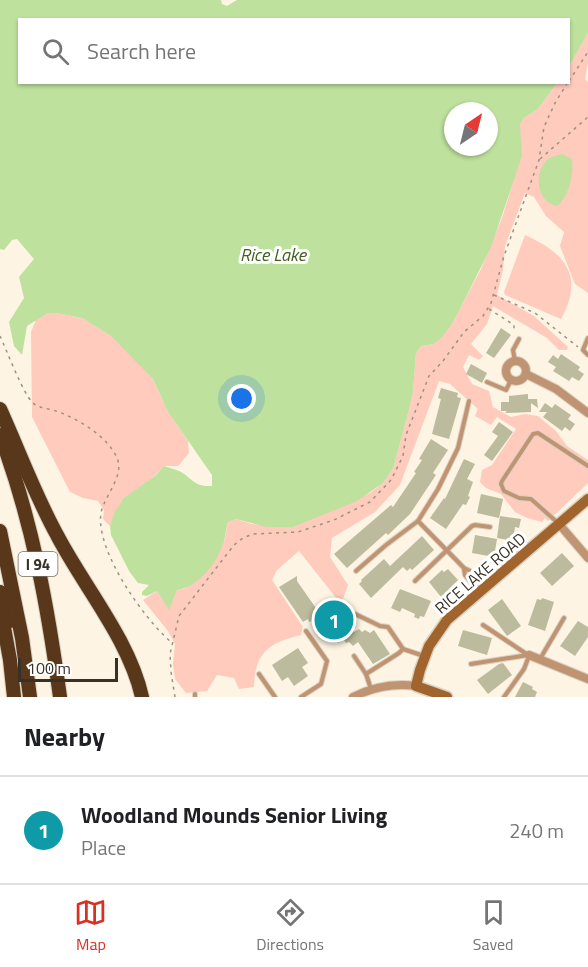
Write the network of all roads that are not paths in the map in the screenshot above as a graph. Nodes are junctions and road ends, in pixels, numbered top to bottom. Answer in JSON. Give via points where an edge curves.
{"nodes":[{"id":1,"x":588,"y":338,"type":"edge"},
{"id":2,"x":519,"y":339,"type":"dead end"},
{"id":3,"x":588,"y":355,"type":"edge"},
{"id":4,"x":515,"y":361,"type":"junction"},
{"id":5,"x":526,"y":374,"type":"junction"},
{"id":6,"x":511,"y":380,"type":"junction"},
{"id":7,"x":487,"y":382,"type":"dead end"},
{"id":8,"x":469,"y":401,"type":"dead end"},
{"id":9,"x":0,"y":410,"type":"edge"},
{"id":10,"x":588,"y":413,"type":"edge"},
{"id":11,"x":0,"y":435,"type":"edge"},
{"id":12,"x":588,"y":466,"type":"edge"},
{"id":13,"x":588,"y":499,"type":"edge"},
{"id":14,"x":418,"y":521,"type":"junction"},
{"id":15,"x":559,"y":524,"type":"junction"},
{"id":16,"x":490,"y":527,"type":"dead end"},
{"id":17,"x":0,"y":531,"type":"edge"},
{"id":18,"x":448,"y":550,"type":"junction"},
{"id":19,"x":588,"y":558,"type":"edge"},
{"id":20,"x":464,"y":568,"type":"junction"},
{"id":21,"x":356,"y":571,"type":"dead end"},
{"id":22,"x":415,"y":581,"type":"dead end"},
{"id":23,"x":482,"y":590,"type":"junction"},
{"id":24,"x":0,"y":592,"type":"edge"},
{"id":25,"x":0,"y":606,"type":"edge"},
{"id":26,"x":351,"y":612,"type":"dead end"},
{"id":27,"x":564,"y":618,"type":"dead end"},
{"id":28,"x":483,"y":625,"type":"dead end"},
{"id":29,"x":306,"y":632,"type":"dead end"},
{"id":30,"x":403,"y":649,"type":"junction"},
{"id":31,"x":529,"y":655,"type":"junction"},
{"id":32,"x":354,"y":656,"type":"dead end"},
{"id":33,"x":424,"y":656,"type":"junction"},
{"id":34,"x":540,"y":660,"type":"junction"},
{"id":35,"x":471,"y":663,"type":"dead end"},
{"id":36,"x":259,"y":674,"type":"dead end"},
{"id":37,"x":366,"y":674,"type":"junction"},
{"id":38,"x":588,"y":679,"type":"edge"},
{"id":39,"x":416,"y":686,"type":"junction"},
{"id":40,"x":371,"y":689,"type":"junction"},
{"id":41,"x":14,"y":697,"type":"edge"},
{"id":42,"x":22,"y":697,"type":"edge"},
{"id":43,"x":30,"y":697,"type":"edge"},
{"id":44,"x":60,"y":697,"type":"edge"},
{"id":45,"x":142,"y":697,"type":"edge"},
{"id":46,"x":275,"y":697,"type":"edge"},
{"id":47,"x":302,"y":697,"type":"edge"},
{"id":48,"x":353,"y":697,"type":"edge"},
{"id":49,"x":447,"y":697,"type":"edge"},
{"id":50,"x":504,"y":697,"type":"edge"}],
"edges":[{"from":1,"to":3,"type":"lane","via":[[583,350]]},
{"from":2,"to":4,"type":"lane","via":[[513,350]]},
{"from":4,"to":5,"type":"street","via":[[523,364]]},
{"from":4,"to":6,"type":"street","via":[[506,368]]},
{"from":5,"to":6,"type":"street","via":[[519,381]]},
{"from":5,"to":10,"type":"street","via":[[562,393]]},
{"from":6,"to":7,"type":"lane","via":[[506,390]]},
{"from":8,"to":14,"type":"lane","via":[[458,448]]},
{"from":9,"to":45,"type":"highway","via":[[56,534],[124,650]]},
{"from":11,"to":44,"type":"highway","number":"I 94","via":[[29,522],[50,620]]},
{"from":12,"to":15,"type":"lane","via":[[538,433],[533,434],[502,481],[504,491],[531,499]]},
{"from":13,"to":15,"type":"street","name":"RICE LAKE ROAD"},
{"from":14,"to":18,"type":"lane"},
{"from":14,"to":21,"type":"lane"},
{"from":15,"to":19,"type":"street"},
{"from":15,"to":23,"type":"street","name":"RICE LAKE ROAD"},
{"from":16,"to":18,"type":"lane","via":[[472,526]]},
{"from":17,"to":43,"type":"highway","number":"I 94"},
{"from":18,"to":20,"type":"lane"},
{"from":18,"to":22,"type":"lane"},
{"from":20,"to":23,"type":"lane"},
{"from":20,"to":23,"type":"lane","via":[[465,575]]},
{"from":23,"to":33,"type":"street","name":"RICE LAKE ROAD","via":[[440,627]]},
{"from":24,"to":42,"type":"highway","via":[[9,615]]},
{"from":25,"to":41,"type":"highway"},
{"from":26,"to":30,"type":"lane","via":[[388,627]]},
{"from":27,"to":34,"type":"lane"},
{"from":28,"to":31,"type":"lane"},
{"from":29,"to":47,"type":"lane","via":[[327,661],[321,684]]},
{"from":30,"to":33,"type":"lane"},
{"from":30,"to":37,"type":"lane"},
{"from":31,"to":34,"type":"street"},
{"from":31,"to":35,"type":"lane"},
{"from":31,"to":50,"type":"lane"},
{"from":32,"to":37,"type":"lane"},
{"from":33,"to":39,"type":"street","name":"RICE LAKE ROAD"},
{"from":34,"to":38,"type":"street"},
{"from":36,"to":46,"type":"lane"},
{"from":37,"to":40,"type":"lane"},
{"from":39,"to":40,"type":"street"},
{"from":39,"to":49,"type":"street"},
{"from":40,"to":48,"type":"street"}]}
